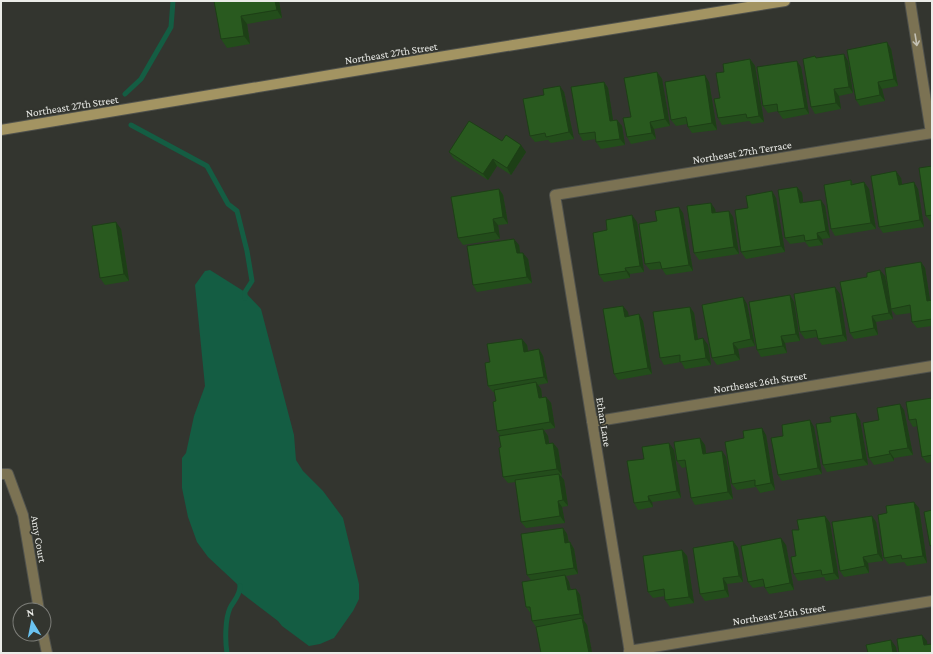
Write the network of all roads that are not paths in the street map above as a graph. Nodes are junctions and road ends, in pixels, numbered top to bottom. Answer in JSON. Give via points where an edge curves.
{"nodes":[{"id":1,"x":786,"y":1,"type":"edge"},
{"id":2,"x":910,"y":1,"type":"edge"},
{"id":3,"x":1,"y":130,"type":"edge"},
{"id":4,"x":931,"y":133,"type":"edge"},
{"id":5,"x":555,"y":195,"type":"joint"},
{"id":6,"x":932,"y":366,"type":"edge"},
{"id":7,"x":592,"y":422,"type":"junction"},
{"id":8,"x":5,"y":474,"type":"edge"},
{"id":9,"x":932,"y":601,"type":"edge"},
{"id":10,"x":38,"y":602,"type":"edge"},
{"id":11,"x":44,"y":642,"type":"edge"},
{"id":12,"x":630,"y":652,"type":"edge"},
{"id":13,"x":46,"y":653,"type":"edge"}],
"edges":[{"from":1,"to":3,"type":"street","name":"Northeast 27th Street"},
{"from":2,"to":4,"type":"street","one_way":true},
{"from":4,"to":5,"type":"street","name":"Northeast 27th Terrace"},
{"from":5,"to":7,"type":"street","name":"Ethan Lane"},
{"from":6,"to":7,"type":"street","name":"Northeast 26th Street"},
{"from":7,"to":12,"type":"street","name":"Ethan Lane"},
{"from":8,"to":10,"type":"street","name":"Amy Court","via":[[23,515]]},
{"from":9,"to":12,"type":"street","name":"Northeast 25th Street"},
{"from":11,"to":13,"type":"street"}]}
